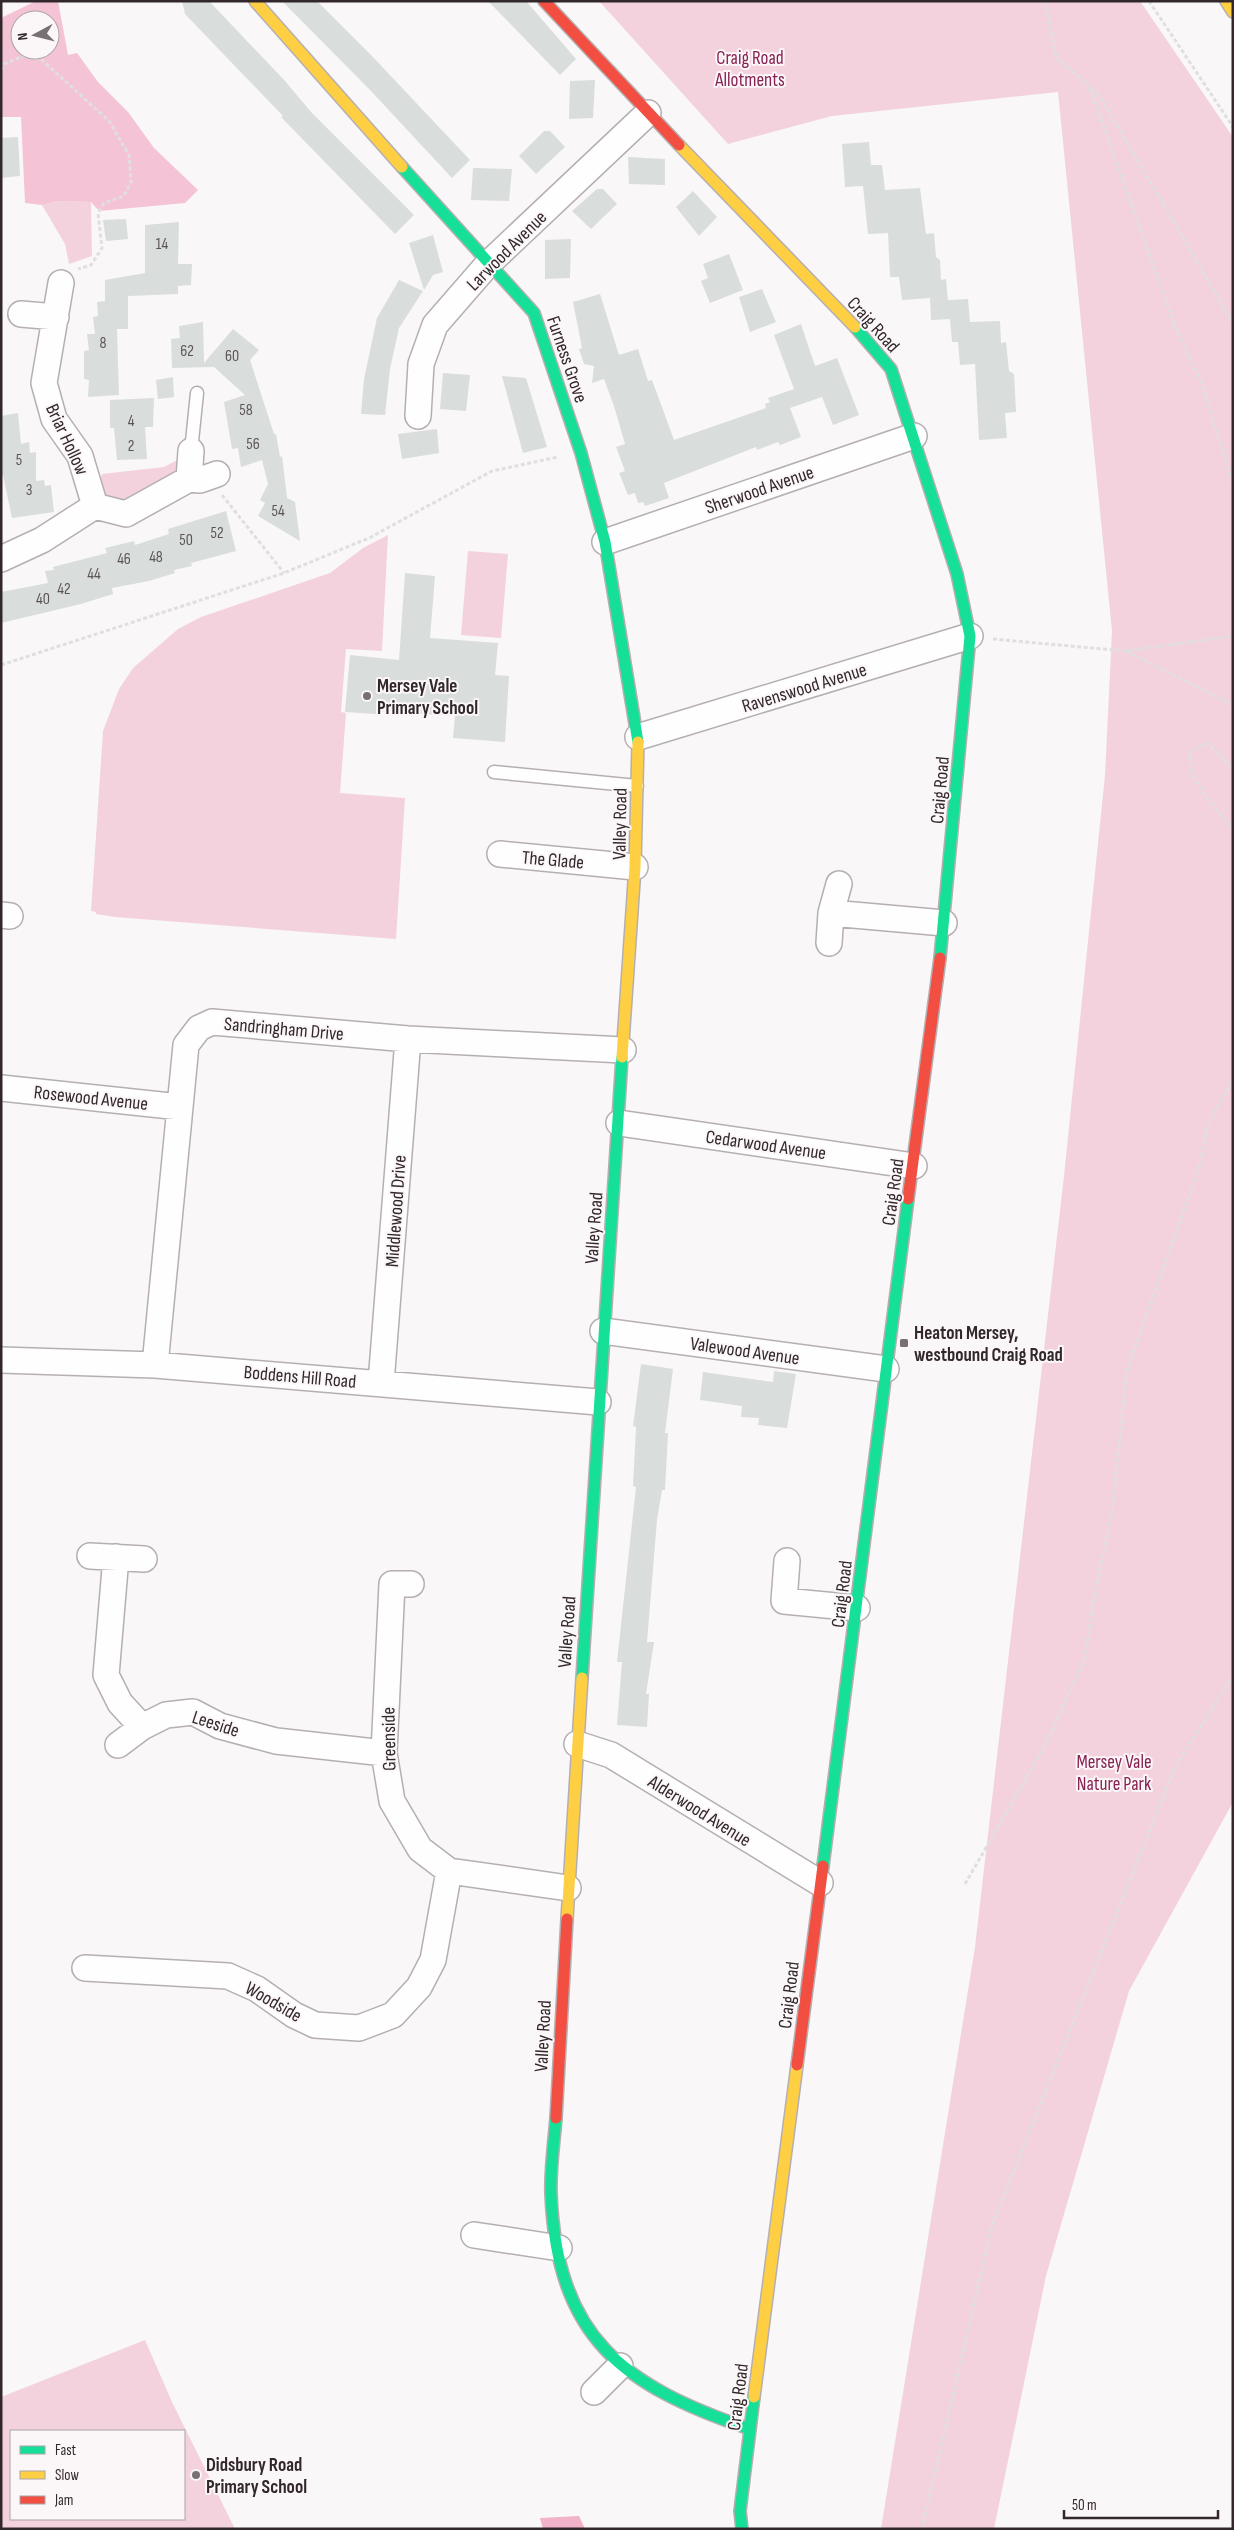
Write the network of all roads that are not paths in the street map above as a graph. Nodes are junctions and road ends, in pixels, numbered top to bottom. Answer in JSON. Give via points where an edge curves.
{"nodes":[{"id":1,"x":255,"y":1,"type":"edge"},
{"id":2,"x":544,"y":1,"type":"edge"},
{"id":3,"x":1226,"y":1,"type":"edge"},
{"id":4,"x":1233,"y":12,"type":"edge"},
{"id":5,"x":648,"y":114,"type":"junction"},
{"id":6,"x":488,"y":264,"type":"junction"},
{"id":7,"x":61,"y":283,"type":"road end"},
{"id":8,"x":21,"y":314,"type":"dead end"},
{"id":9,"x":56,"y":317,"type":"junction"},
{"id":10,"x":197,"y":393,"type":"dead end"},
{"id":11,"x":418,"y":416,"type":"dead end"},
{"id":12,"x":914,"y":436,"type":"junction"},
{"id":13,"x":191,"y":451,"type":"joint"},
{"id":14,"x":95,"y":506,"type":"junction"},
{"id":15,"x":605,"y":542,"type":"junction"},
{"id":16,"x":1,"y":559,"type":"edge"},
{"id":17,"x":970,"y":636,"type":"junction"},
{"id":18,"x":638,"y":736,"type":"junction"},
{"id":19,"x":494,"y":772,"type":"dead end"},
{"id":20,"x":637,"y":786,"type":"junction"},
{"id":21,"x":500,"y":854,"type":"dead end"},
{"id":22,"x":635,"y":866,"type":"junction"},
{"id":23,"x":839,"y":884,"type":"dead end"},
{"id":24,"x":832,"y":913,"type":"junction"},
{"id":25,"x":944,"y":923,"type":"junction"},
{"id":26,"x":829,"y":943,"type":"dead end"},
{"id":27,"x":408,"y":1039,"type":"junction"},
{"id":28,"x":623,"y":1050,"type":"junction"},
{"id":29,"x":1,"y":1088,"type":"edge"},
{"id":30,"x":180,"y":1107,"type":"junction"},
{"id":31,"x":618,"y":1123,"type":"junction"},
{"id":32,"x":914,"y":1166,"type":"junction"},
{"id":33,"x":603,"y":1331,"type":"junction"},
{"id":34,"x":1,"y":1360,"type":"edge"},
{"id":35,"x":155,"y":1365,"type":"junction"},
{"id":36,"x":886,"y":1369,"type":"junction"},
{"id":37,"x":381,"y":1383,"type":"junction"},
{"id":38,"x":598,"y":1402,"type":"junction"},
{"id":39,"x":90,"y":1556,"type":"dead end"},
{"id":40,"x":116,"y":1557,"type":"junction"},
{"id":41,"x":144,"y":1559,"type":"dead end"},
{"id":42,"x":787,"y":1561,"type":"dead end"},
{"id":43,"x":402,"y":1584,"type":"dead end"},
{"id":44,"x":857,"y":1608,"type":"junction"},
{"id":45,"x":142,"y":1727,"type":"junction"},
{"id":46,"x":577,"y":1744,"type":"junction"},
{"id":47,"x":118,"y":1745,"type":"dead end"},
{"id":48,"x":384,"y":1753,"type":"junction"},
{"id":49,"x":449,"y":1871,"type":"junction"},
{"id":50,"x":820,"y":1883,"type":"junction"},
{"id":51,"x":568,"y":1888,"type":"junction"},
{"id":52,"x":85,"y":1968,"type":"dead end"},
{"id":53,"x":474,"y":2235,"type":"dead end"},
{"id":54,"x":559,"y":2248,"type":"junction"},
{"id":55,"x":620,"y":2366,"type":"junction"},
{"id":56,"x":594,"y":2392,"type":"dead end"},
{"id":57,"x":750,"y":2429,"type":"junction"},
{"id":58,"x":742,"y":2529,"type":"edge"}],
"edges":[{"from":1,"to":6,"type":"main road","name":"Furness Grove"},
{"from":2,"to":5,"type":"main road","name":"Craig Road"},
{"from":3,"to":4,"type":"main road"},
{"from":5,"to":6,"type":"street","name":"Larwood Avenue"},
{"from":5,"to":12,"type":"main road","name":"Craig Road","via":[[891,369]]},
{"from":6,"to":11,"type":"street","name":"Larwood Avenue","via":[[435,325],[421,364]]},
{"from":6,"to":15,"type":"main road","name":"Furness Grove","via":[[534,312],[581,453]]},
{"from":7,"to":9,"type":"street","name":"Briar Hollow"},
{"from":8,"to":9,"type":"street"},
{"from":9,"to":14,"type":"street","name":"Briar Hollow","via":[[44,383],[54,419],[80,456]]},
{"from":10,"to":13,"type":"lane"},
{"from":12,"to":15,"type":"street","name":"Sherwood Avenue"},
{"from":12,"to":17,"type":"main road","name":"Craig Road","via":[[957,574]]},
{"from":13,"to":14,"type":"street","via":[[204,477],[126,514]]},
{"from":14,"to":16,"type":"street","via":[[42,540]]},
{"from":15,"to":18,"type":"main road","name":"Furness Grove"},
{"from":17,"to":18,"type":"street","name":"Ravenswood Avenue"},
{"from":17,"to":25,"type":"main road","name":"Craig Road"},
{"from":18,"to":20,"type":"main road","name":"Valley Road"},
{"from":19,"to":20,"type":"lane"},
{"from":20,"to":22,"type":"main road","name":"Valley Road"},
{"from":21,"to":22,"type":"street","name":"The Glade"},
{"from":22,"to":28,"type":"main road","name":"Valley Road"},
{"from":23,"to":24,"type":"street"},
{"from":24,"to":25,"type":"street"},
{"from":24,"to":26,"type":"street"},
{"from":25,"to":32,"type":"main road","name":"Craig Road"},
{"from":27,"to":28,"type":"street","name":"Sandringham Drive"},
{"from":27,"to":30,"type":"street","name":"Sandringham Drive","via":[[212,1022],[199,1028],[186,1045]]},
{"from":27,"to":37,"type":"street","name":"Middlewood Drive"},
{"from":28,"to":31,"type":"main road","name":"Valley Road"},
{"from":29,"to":30,"type":"street","name":"Rosewood Avenue"},
{"from":30,"to":35,"type":"street","name":"Sandringham Drive"},
{"from":31,"to":32,"type":"street","name":"Cedarwood Avenue"},
{"from":31,"to":33,"type":"main road","name":"Valley Road"},
{"from":32,"to":36,"type":"main road","name":"Craig Road"},
{"from":33,"to":36,"type":"street","name":"Valewood Avenue"},
{"from":33,"to":38,"type":"main road","name":"Valley Road"},
{"from":34,"to":35,"type":"street","name":"Boddens Hill Road"},
{"from":35,"to":37,"type":"street","name":"Boddens Hill Road"},
{"from":36,"to":44,"type":"main road","name":"Craig Road"},
{"from":37,"to":38,"type":"street","name":"Boddens Hill Road"},
{"from":38,"to":46,"type":"main road","name":"Valley Road"},
{"from":39,"to":40,"type":"street"},
{"from":40,"to":41,"type":"street"},
{"from":40,"to":45,"type":"street","via":[[106,1675],[120,1703]]},
{"from":42,"to":44,"type":"street","via":[[784,1601]]},
{"from":43,"to":48,"type":"street","name":"Greenside"},
{"from":44,"to":50,"type":"main road","name":"Craig Road"},
{"from":45,"to":47,"type":"street","name":"Leeside"},
{"from":45,"to":48,"type":"street","name":"Leeside","via":[[166,1714],[193,1712],[220,1726],[276,1742]]},
{"from":46,"to":50,"type":"street","name":"Alderwood Avenue","via":[[611,1755]]},
{"from":46,"to":51,"type":"main road","name":"Valley Road"},
{"from":48,"to":49,"type":"street","name":"Greenside","via":[[392,1801],[420,1849]]},
{"from":49,"to":51,"type":"street","name":"Greenside"},
{"from":49,"to":52,"type":"street","name":"Woodside","via":[[433,1960],[419,1987],[393,2015],[359,2028],[315,2025],[294,2015],[257,1989],[228,1976]]},
{"from":50,"to":57,"type":"main road","name":"Craig Road"},
{"from":51,"to":54,"type":"main road","name":"Valley Road","via":[[550,2194]]},
{"from":53,"to":54,"type":"street"},
{"from":54,"to":55,"type":"main road","name":"Valley Road","via":[[574,2305],[600,2344]]},
{"from":55,"to":56,"type":"street"},
{"from":55,"to":57,"type":"main road","name":"Valley Road","via":[[654,2391],[690,2409]]},
{"from":57,"to":58,"type":"main road","name":"Craig Road","via":[[740,2512]]}]}
